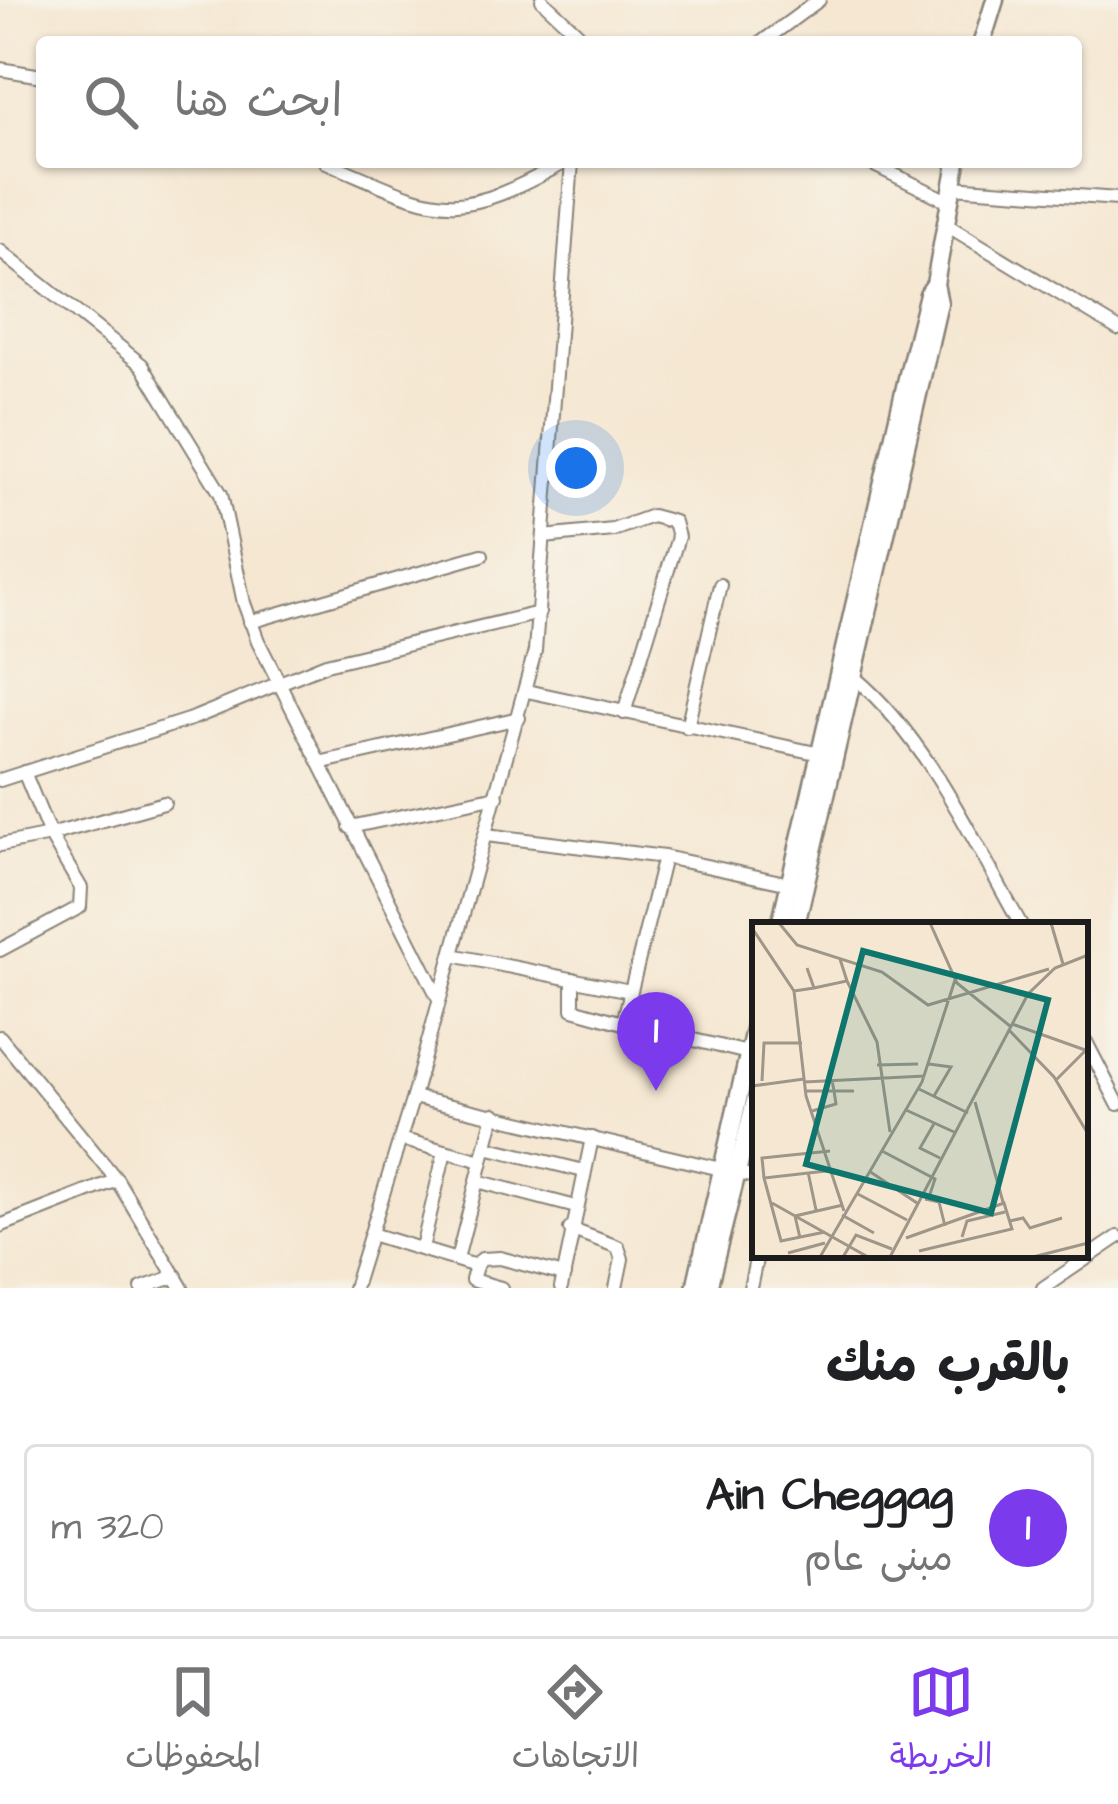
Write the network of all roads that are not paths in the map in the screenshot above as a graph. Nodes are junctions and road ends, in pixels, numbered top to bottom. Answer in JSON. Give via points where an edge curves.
{"nodes":[{"id":1,"x":542,"y":0,"type":"edge"},
{"id":2,"x":819,"y":0,"type":"edge"},
{"id":3,"x":995,"y":0,"type":"edge"},
{"id":4,"x":565,"y":24,"type":"junction"},
{"id":5,"x":567,"y":36,"type":"edge"},
{"id":6,"x":580,"y":36,"type":"edge"},
{"id":7,"x":771,"y":36,"type":"edge"},
{"id":8,"x":984,"y":36,"type":"edge"},
{"id":9,"x":0,"y":69,"type":"edge"},
{"id":10,"x":36,"y":75,"type":"edge"},
{"id":11,"x":342,"y":168,"type":"edge"},
{"id":12,"x":555,"y":168,"type":"edge"},
{"id":13,"x":568,"y":168,"type":"edge"},
{"id":14,"x":884,"y":168,"type":"edge"},
{"id":15,"x":956,"y":168,"type":"edge"},
{"id":16,"x":951,"y":194,"type":"junction"},
{"id":17,"x":1118,"y":199,"type":"edge"},
{"id":18,"x":945,"y":224,"type":"junction"},
{"id":19,"x":0,"y":251,"type":"edge"},
{"id":20,"x":935,"y":284,"type":"junction"},
{"id":21,"x":1118,"y":329,"type":"edge"},
{"id":22,"x":544,"y":537,"type":"junction"},
{"id":23,"x":482,"y":555,"type":"dead end"},
{"id":24,"x":720,"y":585,"type":"dead end"},
{"id":25,"x":538,"y":613,"type":"junction"},
{"id":26,"x":250,"y":622,"type":"junction"},
{"id":27,"x":855,"y":678,"type":"junction"},
{"id":28,"x":282,"y":680,"type":"junction"},
{"id":29,"x":527,"y":691,"type":"junction"},
{"id":30,"x":624,"y":713,"type":"junction"},
{"id":31,"x":520,"y":718,"type":"junction"},
{"id":32,"x":687,"y":727,"type":"junction"},
{"id":33,"x":830,"y":757,"type":"junction"},
{"id":34,"x":322,"y":762,"type":"junction"},
{"id":35,"x":24,"y":772,"type":"junction"},
{"id":36,"x":0,"y":780,"type":"edge"},
{"id":37,"x":497,"y":796,"type":"junction"},
{"id":38,"x":164,"y":803,"type":"dead end"},
{"id":39,"x":350,"y":827,"type":"junction"},
{"id":40,"x":50,"y":835,"type":"junction"},
{"id":41,"x":486,"y":835,"type":"junction"},
{"id":42,"x":0,"y":845,"type":"edge"},
{"id":43,"x":664,"y":857,"type":"junction"},
{"id":44,"x":790,"y":884,"type":"junction"},
{"id":45,"x":781,"y":922,"type":"edge"},
{"id":46,"x":797,"y":922,"type":"edge"},
{"id":47,"x":1019,"y":922,"type":"edge"},
{"id":48,"x":0,"y":950,"type":"edge"},
{"id":49,"x":452,"y":955,"type":"junction"},
{"id":50,"x":573,"y":979,"type":"junction"},
{"id":51,"x":630,"y":991,"type":"junction"},
{"id":52,"x":440,"y":1000,"type":"junction"},
{"id":53,"x":623,"y":1023,"type":"junction"},
{"id":54,"x":0,"y":1037,"type":"edge"},
{"id":55,"x":752,"y":1037,"type":"edge"},
{"id":56,"x":1088,"y":1046,"type":"edge"},
{"id":57,"x":748,"y":1053,"type":"junction"},
{"id":58,"x":413,"y":1097,"type":"junction"},
{"id":59,"x":1118,"y":1104,"type":"edge"},
{"id":60,"x":752,"y":1109,"type":"edge"},
{"id":61,"x":494,"y":1114,"type":"junction"},
{"id":62,"x":592,"y":1138,"type":"junction"},
{"id":63,"x":400,"y":1139,"type":"junction"},
{"id":64,"x":445,"y":1151,"type":"junction"},
{"id":65,"x":484,"y":1154,"type":"junction"},
{"id":66,"x":729,"y":1167,"type":"junction"},
{"id":67,"x":584,"y":1171,"type":"junction"},
{"id":68,"x":752,"y":1176,"type":"edge"},
{"id":69,"x":117,"y":1180,"type":"junction"},
{"id":70,"x":477,"y":1181,"type":"junction"},
{"id":71,"x":575,"y":1207,"type":"junction"},
{"id":72,"x":0,"y":1226,"type":"edge"},
{"id":73,"x":570,"y":1229,"type":"junction"},
{"id":74,"x":371,"y":1234,"type":"junction"},
{"id":75,"x":1118,"y":1238,"type":"edge"},
{"id":76,"x":422,"y":1248,"type":"junction"},
{"id":77,"x":757,"y":1258,"type":"edge"},
{"id":78,"x":457,"y":1259,"type":"junction"},
{"id":79,"x":476,"y":1266,"type":"junction"},
{"id":80,"x":562,"y":1281,"type":"edge"},
{"id":81,"x":179,"y":1282,"type":"edge"},
{"id":82,"x":470,"y":1284,"type":"edge"},
{"id":83,"x":142,"y":1288,"type":"edge"},
{"id":84,"x":354,"y":1288,"type":"edge"},
{"id":85,"x":501,"y":1288,"type":"edge"},
{"id":86,"x":616,"y":1288,"type":"edge"},
{"id":87,"x":695,"y":1288,"type":"edge"},
{"id":88,"x":709,"y":1288,"type":"edge"},
{"id":89,"x":749,"y":1288,"type":"edge"},
{"id":90,"x":1043,"y":1288,"type":"edge"}],
"edges":[{"from":1,"to":4,"type":"street"},
{"from":2,"to":7,"type":"street"},
{"from":3,"to":8,"type":"street"},
{"from":4,"to":5,"type":"street"},
{"from":4,"to":6,"type":"street"},
{"from":9,"to":10,"type":"street"},
{"from":11,"to":12,"type":"street","via":[[448,208]]},
{"from":13,"to":22,"type":"street"},
{"from":14,"to":16,"type":"street"},
{"from":15,"to":16,"type":"street"},
{"from":16,"to":17,"type":"street"},
{"from":16,"to":18,"type":"street"},
{"from":18,"to":20,"type":"street"},
{"from":18,"to":21,"type":"street"},
{"from":19,"to":26,"type":"street","via":[[142,365],[223,498]]},
{"from":20,"to":27,"type":"street","via":[[939,303]]},
{"from":20,"to":33,"type":"street","via":[[908,374]]},
{"from":22,"to":25,"type":"street"},
{"from":22,"to":30,"type":"street","via":[[613,530],[652,516],[674,522],[678,537]]},
{"from":23,"to":26,"type":"street"},
{"from":24,"to":32,"type":"street"},
{"from":25,"to":28,"type":"street"},
{"from":25,"to":29,"type":"street"},
{"from":26,"to":28,"type":"street"},
{"from":27,"to":33,"type":"street"},
{"from":27,"to":47,"type":"street","via":[[958,808]]},
{"from":28,"to":34,"type":"street"},
{"from":28,"to":35,"type":"street","via":[[194,718]]},
{"from":29,"to":30,"type":"street"},
{"from":29,"to":31,"type":"street"},
{"from":30,"to":32,"type":"street"},
{"from":31,"to":34,"type":"street"},
{"from":31,"to":37,"type":"street"},
{"from":32,"to":33,"type":"street"},
{"from":33,"to":44,"type":"street"},
{"from":33,"to":46,"type":"street"},
{"from":34,"to":39,"type":"street"},
{"from":35,"to":36,"type":"street"},
{"from":35,"to":40,"type":"street"},
{"from":37,"to":39,"type":"street"},
{"from":37,"to":41,"type":"street"},
{"from":38,"to":40,"type":"street"},
{"from":39,"to":52,"type":"street"},
{"from":40,"to":42,"type":"street"},
{"from":40,"to":48,"type":"street","via":[[81,888],[80,907]]},
{"from":41,"to":43,"type":"street"},
{"from":41,"to":49,"type":"street"},
{"from":43,"to":44,"type":"street"},
{"from":43,"to":51,"type":"street"},
{"from":44,"to":45,"type":"street"},
{"from":49,"to":50,"type":"street"},
{"from":49,"to":52,"type":"street"},
{"from":50,"to":51,"type":"street"},
{"from":50,"to":53,"type":"street","via":[[573,1009]]},
{"from":51,"to":53,"type":"street"},
{"from":52,"to":58,"type":"street"},
{"from":53,"to":57,"type":"street"},
{"from":54,"to":69,"type":"street"},
{"from":55,"to":57,"type":"street"},
{"from":56,"to":59,"type":"street"},
{"from":57,"to":66,"type":"street"},
{"from":58,"to":61,"type":"street"},
{"from":58,"to":63,"type":"street"},
{"from":60,"to":66,"type":"street"},
{"from":61,"to":62,"type":"street"},
{"from":61,"to":65,"type":"street"},
{"from":62,"to":66,"type":"street"},
{"from":62,"to":67,"type":"street"},
{"from":63,"to":64,"type":"street"},
{"from":63,"to":74,"type":"street"},
{"from":64,"to":65,"type":"street"},
{"from":64,"to":76,"type":"street"},
{"from":65,"to":67,"type":"street"},
{"from":65,"to":70,"type":"street"},
{"from":66,"to":68,"type":"street"},
{"from":66,"to":87,"type":"street"},
{"from":66,"to":88,"type":"street"},
{"from":67,"to":71,"type":"street"},
{"from":69,"to":72,"type":"street"},
{"from":69,"to":81,"type":"street"},
{"from":70,"to":71,"type":"street"},
{"from":70,"to":78,"type":"street"},
{"from":71,"to":73,"type":"street"},
{"from":73,"to":80,"type":"street"},
{"from":73,"to":86,"type":"street","via":[[619,1246]]},
{"from":74,"to":76,"type":"street"},
{"from":74,"to":84,"type":"street"},
{"from":75,"to":90,"type":"street"},
{"from":76,"to":78,"type":"street"},
{"from":77,"to":89,"type":"street"},
{"from":78,"to":79,"type":"street"},
{"from":79,"to":80,"type":"street","via":[[500,1258]]},
{"from":79,"to":82,"type":"street"},
{"from":81,"to":83,"type":"street"},
{"from":82,"to":85,"type":"street"}]}
